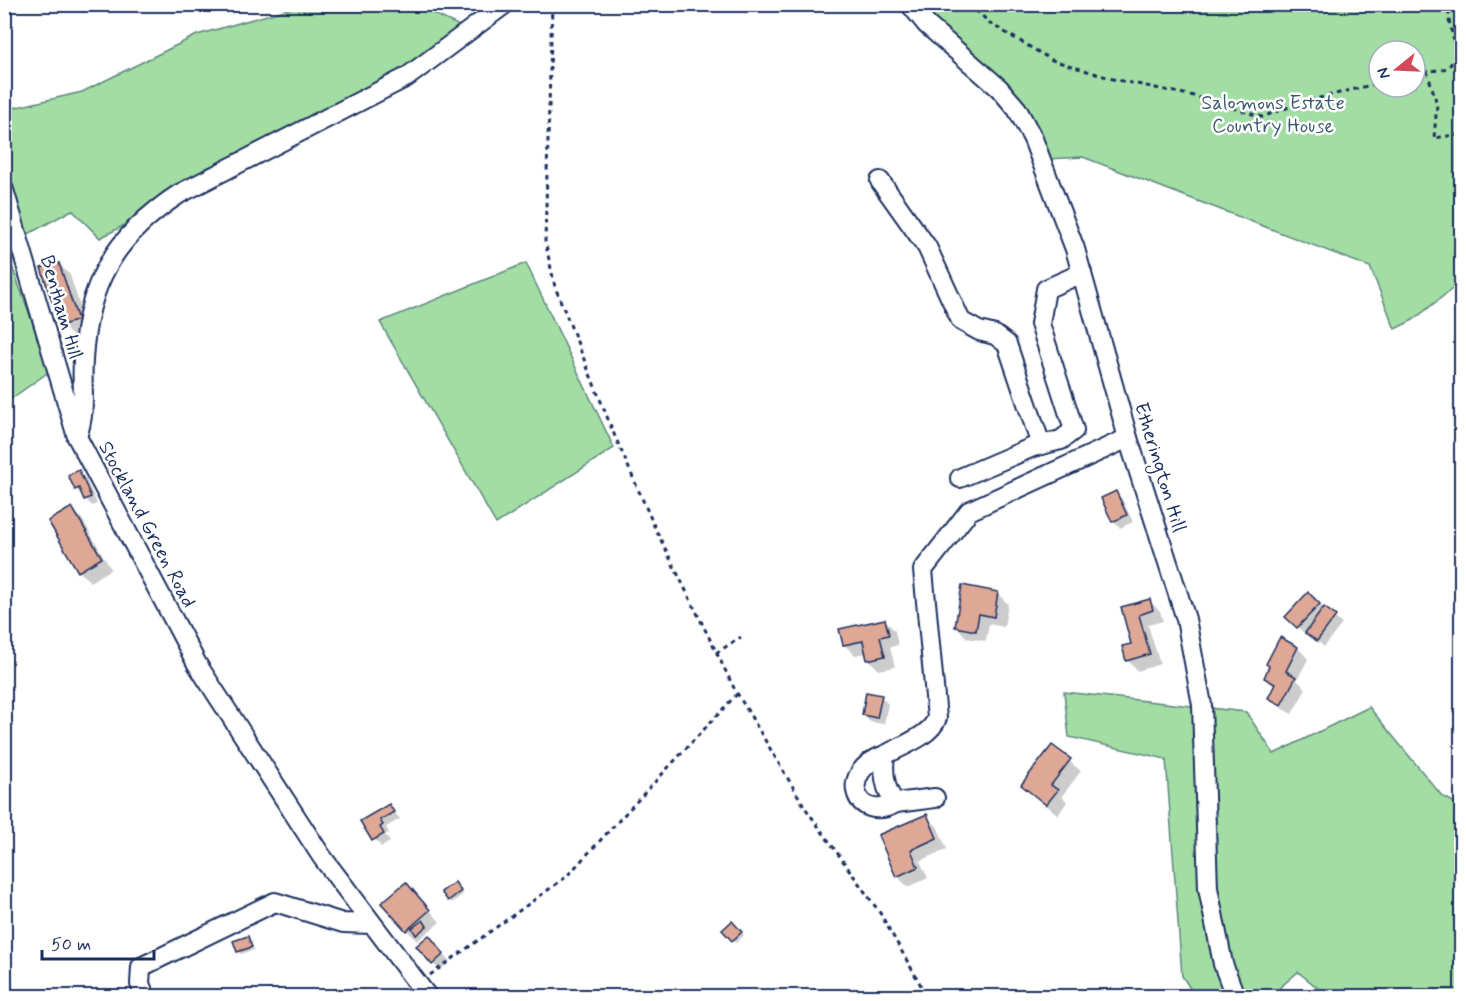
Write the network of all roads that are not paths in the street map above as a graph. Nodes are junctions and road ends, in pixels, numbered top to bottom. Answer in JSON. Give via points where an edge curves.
{"nodes":[{"id":1,"x":505,"y":4,"type":"edge"},
{"id":2,"x":910,"y":4,"type":"edge"},
{"id":3,"x":880,"y":181,"type":"dead end"},
{"id":4,"x":4,"y":190,"type":"edge"},
{"id":5,"x":1082,"y":273,"type":"junction"},
{"id":6,"x":76,"y":437,"type":"junction"},
{"id":7,"x":1128,"y":438,"type":"junction"},
{"id":8,"x":1041,"y":445,"type":"junction"},
{"id":9,"x":960,"y":478,"type":"dead end"},
{"id":10,"x":885,"y":754,"type":"junction"},
{"id":11,"x":935,"y":798,"type":"dead end"},
{"id":12,"x":896,"y":803,"type":"junction"},
{"id":13,"x":371,"y":924,"type":"junction"},
{"id":14,"x":422,"y":993,"type":"edge"},
{"id":15,"x":145,"y":996,"type":"edge"},
{"id":16,"x":1234,"y":996,"type":"edge"}],
"edges":[{"from":1,"to":6,"type":"street","name":"Stockland Green Road","via":[[407,76],[179,194],[128,233],[105,271],[86,325],[84,416]]},
{"from":2,"to":5,"type":"street","name":"Etherington Hill","via":[[927,25],[999,87],[1017,109],[1033,140]]},
{"from":3,"to":8,"type":"street","via":[[927,247],[961,321],[1007,344]]},
{"from":4,"to":6,"type":"street","name":"Bentham Hill"},
{"from":5,"to":7,"type":"street","name":"Etherington Hill"},
{"from":5,"to":8,"type":"street","via":[[1046,289],[1040,324],[1074,430],[1062,441]]},
{"from":6,"to":13,"type":"street","name":"Stockland Green Road","via":[[197,664],[322,857]]},
{"from":7,"to":10,"type":"street","via":[[969,511],[923,570],[937,718],[927,731]]},
{"from":7,"to":16,"type":"street","name":"Etherington Hill","via":[[1186,619],[1202,705],[1208,888],[1223,964]]},
{"from":8,"to":9,"type":"street"},
{"from":10,"to":12,"type":"street","via":[[886,780]]},
{"from":10,"to":12,"type":"street","via":[[863,766],[857,774],[857,788],[861,801],[870,808],[884,810]]},
{"from":11,"to":12,"type":"street"},
{"from":13,"to":14,"type":"street","name":"Stockland Green Road"},
{"from":13,"to":15,"type":"street","via":[[343,923],[274,902],[141,967],[140,984]]}]}
